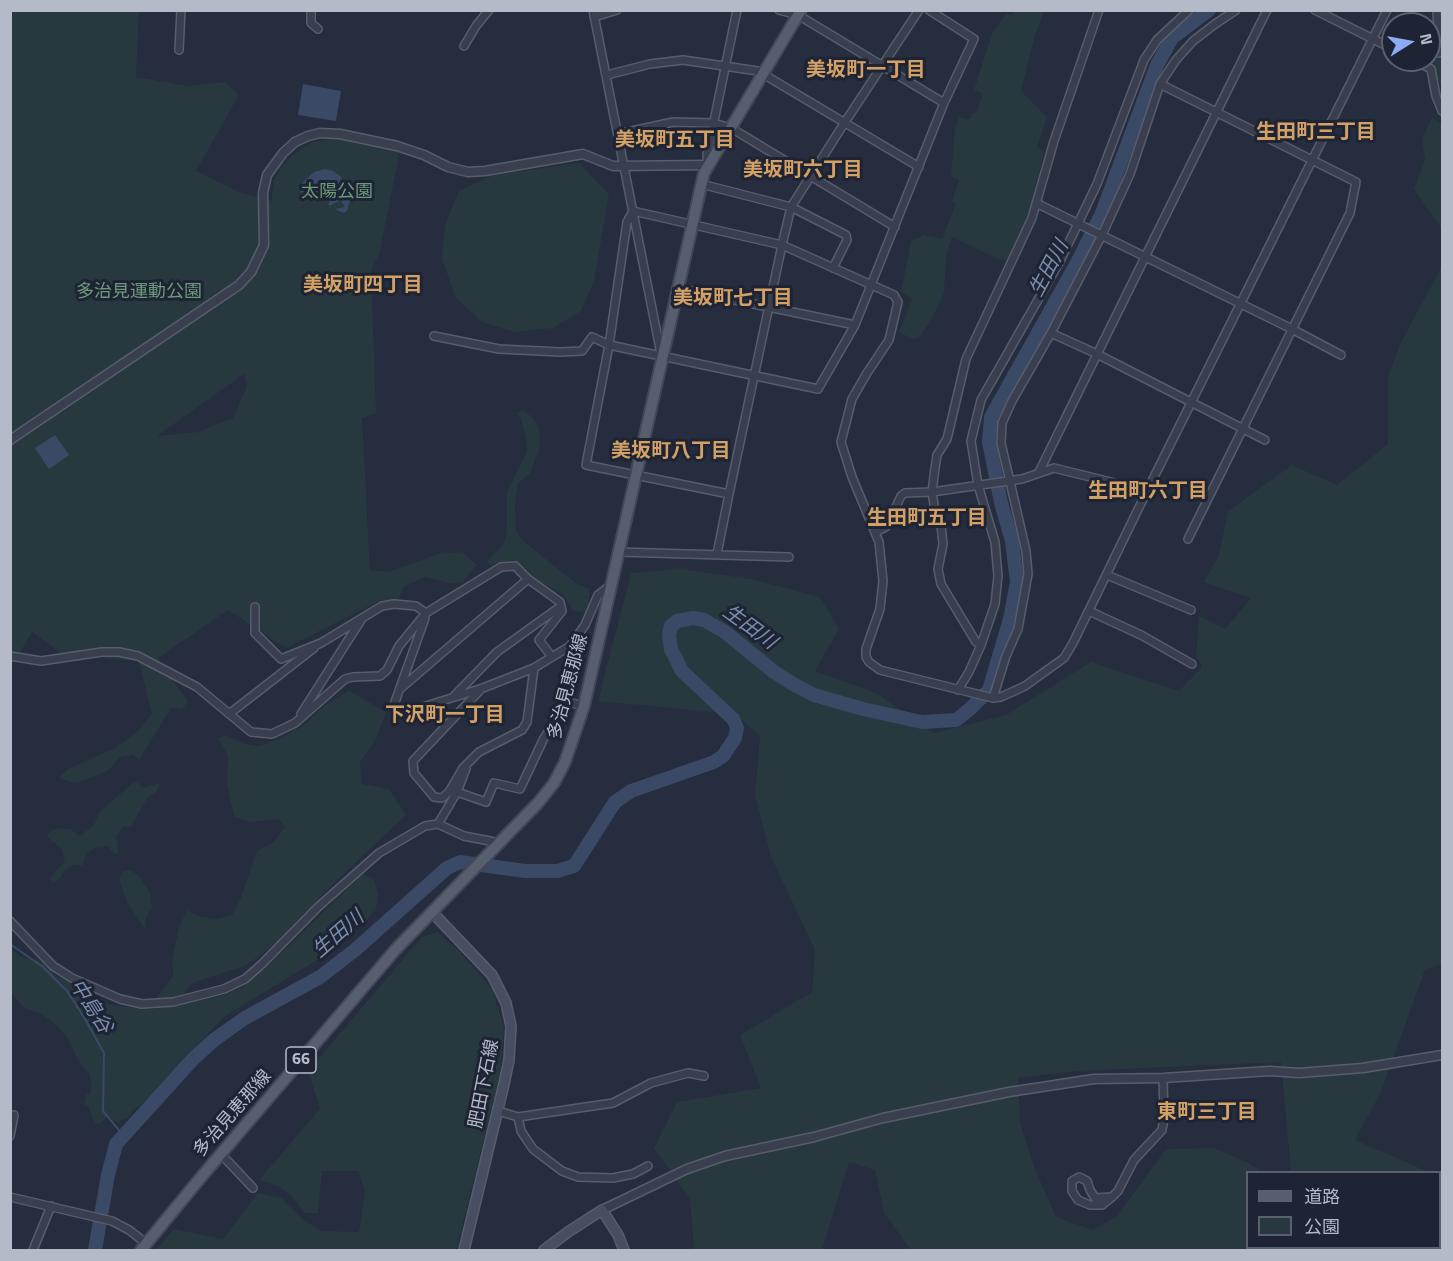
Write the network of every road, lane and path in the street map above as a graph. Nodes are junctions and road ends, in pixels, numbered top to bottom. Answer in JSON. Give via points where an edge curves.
{"nodes":[{"id":1,"x":180,"y":10,"type":"edge"},
{"id":2,"x":310,"y":10,"type":"edge"},
{"id":3,"x":489,"y":10,"type":"edge"},
{"id":4,"x":617,"y":10,"type":"edge"},
{"id":5,"x":737,"y":10,"type":"edge"},
{"id":6,"x":779,"y":10,"type":"edge"},
{"id":7,"x":919,"y":10,"type":"edge"},
{"id":8,"x":929,"y":10,"type":"edge"},
{"id":9,"x":1099,"y":10,"type":"edge"},
{"id":10,"x":1189,"y":10,"type":"edge"},
{"id":11,"x":1236,"y":10,"type":"edge"},
{"id":12,"x":1267,"y":10,"type":"edge"},
{"id":13,"x":1315,"y":10,"type":"edge"},
{"id":14,"x":1387,"y":10,"type":"edge"},
{"id":15,"x":800,"y":13,"type":"edge"},
{"id":16,"x":594,"y":14,"type":"edge"},
{"id":17,"x":318,"y":29,"type":"dead end"},
{"id":18,"x":1373,"y":39,"type":"junction"},
{"id":19,"x":1381,"y":43,"type":"edge"},
{"id":20,"x":464,"y":46,"type":"dead end"},
{"id":21,"x":179,"y":50,"type":"dead end"},
{"id":22,"x":726,"y":65,"type":"junction"},
{"id":23,"x":883,"y":66,"type":"junction"},
{"id":24,"x":1432,"y":72,"type":"edge"},
{"id":25,"x":764,"y":74,"type":"junction"},
{"id":26,"x":607,"y":75,"type":"junction"},
{"id":27,"x":1160,"y":84,"type":"junction"},
{"id":28,"x":944,"y":103,"type":"junction"},
{"id":29,"x":1443,"y":111,"type":"edge"},
{"id":30,"x":1217,"y":113,"type":"junction"},
{"id":31,"x":845,"y":122,"type":"junction"},
{"id":32,"x":714,"y":123,"type":"junction"},
{"id":33,"x":731,"y":128,"type":"junction"},
{"id":34,"x":618,"y":134,"type":"junction"},
{"id":35,"x":1313,"y":160,"type":"junction"},
{"id":36,"x":708,"y":165,"type":"junction"},
{"id":37,"x":625,"y":167,"type":"junction"},
{"id":38,"x":919,"y":167,"type":"junction"},
{"id":39,"x":812,"y":176,"type":"junction"},
{"id":40,"x":701,"y":184,"type":"junction"},
{"id":41,"x":1036,"y":203,"type":"junction"},
{"id":42,"x":791,"y":207,"type":"junction"},
{"id":43,"x":633,"y":211,"type":"junction"},
{"id":44,"x":692,"y":223,"type":"junction"},
{"id":45,"x":1077,"y":223,"type":"junction"},
{"id":46,"x":895,"y":227,"type":"junction"},
{"id":47,"x":1102,"y":235,"type":"junction"},
{"id":48,"x":782,"y":245,"type":"junction"},
{"id":49,"x":1145,"y":257,"type":"junction"},
{"id":50,"x":833,"y":268,"type":"junction"},
{"id":51,"x":871,"y":285,"type":"junction"},
{"id":52,"x":677,"y":288,"type":"junction"},
{"id":53,"x":1242,"y":305,"type":"junction"},
{"id":54,"x":768,"y":308,"type":"junction"},
{"id":55,"x":855,"y":325,"type":"junction"},
{"id":56,"x":1292,"y":329,"type":"junction"},
{"id":57,"x":1051,"y":333,"type":"junction"},
{"id":58,"x":434,"y":336,"type":"dead end"},
{"id":59,"x":609,"y":345,"type":"junction"},
{"id":60,"x":1097,"y":354,"type":"junction"},
{"id":61,"x":1341,"y":355,"type":"dead end"},
{"id":62,"x":662,"y":356,"type":"junction"},
{"id":63,"x":754,"y":375,"type":"junction"},
{"id":64,"x":1192,"y":402,"type":"junction"},
{"id":65,"x":1242,"y":428,"type":"junction"},
{"id":66,"x":10,"y":440,"type":"edge"},
{"id":67,"x":1265,"y":440,"type":"dead end"},
{"id":68,"x":1039,"y":472,"type":"junction"},
{"id":69,"x":635,"y":476,"type":"junction"},
{"id":70,"x":1010,"y":481,"type":"junction"},
{"id":71,"x":978,"y":485,"type":"junction"},
{"id":72,"x":1147,"y":490,"type":"junction"},
{"id":73,"x":932,"y":492,"type":"junction"},
{"id":74,"x":729,"y":494,"type":"junction"},
{"id":75,"x":876,"y":532,"type":"junction"},
{"id":76,"x":1188,"y":539,"type":"dead end"},
{"id":77,"x":619,"y":552,"type":"junction"},
{"id":78,"x":717,"y":554,"type":"junction"},
{"id":79,"x":789,"y":557,"type":"dead end"},
{"id":80,"x":1107,"y":575,"type":"junction"},
{"id":81,"x":528,"y":579,"type":"junction"},
{"id":82,"x":611,"y":585,"type":"junction"},
{"id":83,"x":561,"y":606,"type":"junction"},
{"id":84,"x":255,"y":607,"type":"dead end"},
{"id":85,"x":1191,"y":610,"type":"dead end"},
{"id":86,"x":1089,"y":611,"type":"junction"},
{"id":87,"x":426,"y":613,"type":"junction"},
{"id":88,"x":362,"y":618,"type":"junction"},
{"id":89,"x":321,"y":643,"type":"junction"},
{"id":90,"x":981,"y":645,"type":"junction"},
{"id":91,"x":10,"y":656,"type":"edge"},
{"id":92,"x":552,"y":657,"type":"junction"},
{"id":93,"x":1192,"y":664,"type":"dead end"},
{"id":94,"x":534,"y":668,"type":"junction"},
{"id":95,"x":483,"y":687,"type":"junction"},
{"id":96,"x":958,"y":690,"type":"junction"},
{"id":97,"x":398,"y":691,"type":"junction"},
{"id":98,"x":453,"y":697,"type":"junction"},
{"id":99,"x":993,"y":698,"type":"junction"},
{"id":100,"x":584,"y":706,"type":"junction"},
{"id":101,"x":229,"y":714,"type":"junction"},
{"id":102,"x":295,"y":723,"type":"junction"},
{"id":103,"x":468,"y":764,"type":"junction"},
{"id":104,"x":457,"y":792,"type":"junction"},
{"id":105,"x":438,"y":824,"type":"junction"},
{"id":106,"x":500,"y":843,"type":"junction"},
{"id":107,"x":432,"y":912,"type":"junction"},
{"id":108,"x":10,"y":921,"type":"edge"},
{"id":109,"x":1443,"y":1055,"type":"edge"},
{"id":110,"x":704,"y":1076,"type":"dead end"},
{"id":111,"x":1163,"y":1078,"type":"junction"},
{"id":112,"x":498,"y":1111,"type":"junction"},
{"id":113,"x":14,"y":1115,"type":"dead end"},
{"id":114,"x":518,"y":1117,"type":"junction"},
{"id":115,"x":10,"y":1136,"type":"edge"},
{"id":116,"x":221,"y":1154,"type":"junction"},
{"id":117,"x":648,"y":1166,"type":"dead end"},
{"id":118,"x":253,"y":1188,"type":"dead end"},
{"id":119,"x":10,"y":1197,"type":"edge"},
{"id":120,"x":1112,"y":1197,"type":"junction"},
{"id":121,"x":51,"y":1206,"type":"junction"},
{"id":122,"x":602,"y":1210,"type":"junction"},
{"id":123,"x":144,"y":1247,"type":"edge"},
{"id":124,"x":33,"y":1251,"type":"edge"},
{"id":125,"x":464,"y":1251,"type":"edge"},
{"id":126,"x":544,"y":1251,"type":"edge"},
{"id":127,"x":624,"y":1251,"type":"edge"}],
"edges":[{"from":1,"to":21,"type":"street"},
{"from":2,"to":17,"type":"street","via":[[311,23]]},
{"from":3,"to":20,"type":"street"},
{"from":4,"to":16,"type":"street"},
{"from":5,"to":22,"type":"street"},
{"from":6,"to":15,"type":"street"},
{"from":7,"to":23,"type":"street"},
{"from":8,"to":28,"type":"street","via":[[974,39]]},
{"from":9,"to":41,"type":"street"},
{"from":10,"to":45,"type":"street","via":[[1157,40],[1144,60],[1097,184]]},
{"from":11,"to":27,"type":"street","via":[[1193,41]]},
{"from":12,"to":30,"type":"street"},
{"from":13,"to":18,"type":"street"},
{"from":14,"to":18,"type":"street"},
{"from":15,"to":23,"type":"street"},
{"from":15,"to":25,"type":"main road","name":"多治見恵那線","number":"66"},
{"from":16,"to":26,"type":"street"},
{"from":18,"to":19,"type":"street"},
{"from":18,"to":35,"type":"street"},
{"from":22,"to":25,"type":"street"},
{"from":22,"to":26,"type":"street","via":[[683,60]]},
{"from":22,"to":32,"type":"street"},
{"from":23,"to":28,"type":"street"},
{"from":23,"to":31,"type":"street"},
{"from":24,"to":29,"type":"street"},
{"from":25,"to":31,"type":"street"},
{"from":25,"to":33,"type":"main road","name":"多治見恵那線","number":"66"},
{"from":26,"to":34,"type":"street"},
{"from":27,"to":30,"type":"street"},
{"from":27,"to":47,"type":"street","via":[[1130,174]]},
{"from":28,"to":38,"type":"street"},
{"from":30,"to":35,"type":"street"},
{"from":30,"to":49,"type":"street"},
{"from":31,"to":38,"type":"street"},
{"from":31,"to":39,"type":"street"},
{"from":32,"to":33,"type":"street"},
{"from":32,"to":34,"type":"street","via":[[674,122]]},
{"from":32,"to":36,"type":"street","via":[[706,155]]},
{"from":33,"to":36,"type":"main road","name":"多治見恵那線","number":"66"},
{"from":33,"to":39,"type":"street"},
{"from":34,"to":37,"type":"street"},
{"from":35,"to":53,"type":"street"},
{"from":35,"to":56,"type":"street","via":[[1356,182],[1355,191],[1350,213]]},
{"from":36,"to":37,"type":"street"},
{"from":36,"to":40,"type":"main road","name":"多治見恵那線","number":"66"},
{"from":37,"to":43,"type":"street"},
{"from":37,"to":66,"type":"street","via":[[583,154],[468,172],[397,146],[340,134],[320,133],[295,142],[267,175],[263,193],[264,245],[252,272],[239,285]]},
{"from":38,"to":46,"type":"street"},
{"from":39,"to":42,"type":"street"},
{"from":39,"to":46,"type":"street"},
{"from":40,"to":42,"type":"street"},
{"from":40,"to":44,"type":"main road","name":"多治見恵那線","number":"66"},
{"from":41,"to":45,"type":"street"},
{"from":41,"to":73,"type":"street","via":[[966,359],[947,439],[937,455]]},
{"from":42,"to":48,"type":"street"},
{"from":42,"to":50,"type":"street","via":[[846,235]]},
{"from":43,"to":44,"type":"street"},
{"from":43,"to":59,"type":"street","via":[[627,222]]},
{"from":43,"to":62,"type":"street"},
{"from":44,"to":48,"type":"street"},
{"from":44,"to":52,"type":"main road","name":"多治見恵那線","number":"66"},
{"from":45,"to":47,"type":"street"},
{"from":45,"to":71,"type":"street","via":[[1060,261],[981,400],[971,441]]},
{"from":46,"to":51,"type":"street"},
{"from":47,"to":49,"type":"street"},
{"from":47,"to":57,"type":"street"},
{"from":48,"to":50,"type":"street"},
{"from":48,"to":54,"type":"street"},
{"from":49,"to":53,"type":"street"},
{"from":49,"to":60,"type":"street"},
{"from":50,"to":51,"type":"street"},
{"from":51,"to":55,"type":"street"},
{"from":51,"to":75,"type":"street","via":[[894,295],[898,302],[896,315],[889,340],[852,399],[841,442]]},
{"from":52,"to":54,"type":"street"},
{"from":52,"to":62,"type":"main road","name":"多治見恵那線","number":"66"},
{"from":53,"to":56,"type":"street"},
{"from":53,"to":64,"type":"street"},
{"from":54,"to":55,"type":"street"},
{"from":54,"to":63,"type":"street"},
{"from":55,"to":63,"type":"street","via":[[818,389]]},
{"from":56,"to":61,"type":"street"},
{"from":56,"to":65,"type":"street"},
{"from":57,"to":60,"type":"street"},
{"from":57,"to":70,"type":"street","via":[[1002,423],[1001,443]]},
{"from":58,"to":59,"type":"street","via":[[523,351],[582,351],[592,338]]},
{"from":59,"to":62,"type":"street"},
{"from":59,"to":69,"type":"street","via":[[586,465]]},
{"from":60,"to":64,"type":"street"},
{"from":60,"to":68,"type":"street"},
{"from":62,"to":63,"type":"street"},
{"from":62,"to":69,"type":"main road","name":"多治見恵那線","number":"66"},
{"from":63,"to":74,"type":"street"},
{"from":64,"to":65,"type":"street"},
{"from":64,"to":72,"type":"street"},
{"from":65,"to":67,"type":"street"},
{"from":65,"to":76,"type":"street"},
{"from":68,"to":70,"type":"street"},
{"from":68,"to":72,"type":"street","via":[[1054,468]]},
{"from":69,"to":74,"type":"street"},
{"from":69,"to":77,"type":"main road","name":"多治見恵那線","number":"66"},
{"from":70,"to":71,"type":"street"},
{"from":70,"to":99,"type":"street","via":[[1028,574],[1018,629]]},
{"from":71,"to":73,"type":"street"},
{"from":71,"to":90,"type":"street","via":[[995,542],[998,576],[995,604]]},
{"from":72,"to":80,"type":"street"},
{"from":73,"to":75,"type":"street","via":[[905,493],[887,526]]},
{"from":73,"to":90,"type":"street","via":[[943,544],[938,569],[941,584]]},
{"from":74,"to":78,"type":"street"},
{"from":75,"to":96,"type":"street","via":[[883,581],[880,609],[866,649],[868,662],[880,670]]},
{"from":77,"to":78,"type":"street"},
{"from":77,"to":82,"type":"main road","name":"多治見恵那線","number":"66"},
{"from":78,"to":79,"type":"street"},
{"from":80,"to":85,"type":"street"},
{"from":80,"to":86,"type":"street"},
{"from":81,"to":83,"type":"street"},
{"from":81,"to":87,"type":"street","via":[[515,566],[501,567]]},
{"from":81,"to":97,"type":"street"},
{"from":82,"to":92,"type":"street","via":[[598,595],[585,626],[570,646]]},
{"from":82,"to":100,"type":"main road","name":"多治見恵那線","number":"66"},
{"from":83,"to":92,"type":"street","via":[[555,623],[539,640]]},
{"from":83,"to":98,"type":"street","via":[[497,652]]},
{"from":84,"to":89,"type":"street","via":[[255,633],[281,658]]},
{"from":86,"to":93,"type":"street"},
{"from":86,"to":99,"type":"street","via":[[1064,658],[1024,686]]},
{"from":87,"to":88,"type":"street","via":[[416,606],[394,604]]},
{"from":87,"to":97,"type":"street"},
{"from":87,"to":102,"type":"street","via":[[380,676],[345,679]]},
{"from":88,"to":89,"type":"street"},
{"from":88,"to":102,"type":"street"},
{"from":89,"to":101,"type":"street"},
{"from":90,"to":96,"type":"street"},
{"from":91,"to":101,"type":"street","via":[[40,661],[102,652],[138,656],[197,687]]},
{"from":92,"to":94,"type":"street"},
{"from":94,"to":95,"type":"street"},
{"from":94,"to":103,"type":"street","via":[[527,722],[522,730],[479,752]]},
{"from":95,"to":98,"type":"street"},
{"from":95,"to":103,"type":"street","via":[[413,761],[414,772],[429,792],[442,798]]},
{"from":96,"to":99,"type":"street"},
{"from":97,"to":98,"type":"street","via":[[396,712]]},
{"from":100,"to":104,"type":"street","via":[[568,702],[544,738],[520,789],[494,783],[486,802]]},
{"from":100,"to":106,"type":"main road","name":"多治見恵那線","number":"66","via":[[554,783]]},
{"from":101,"to":102,"type":"street","via":[[251,732],[260,734],[272,734]]},
{"from":103,"to":104,"type":"street"},
{"from":104,"to":105,"type":"street"},
{"from":105,"to":106,"type":"street","via":[[464,836]]},
{"from":105,"to":108,"type":"street","via":[[425,826],[379,853],[244,979],[224,989],[173,1002],[142,1004],[120,999],[72,978],[53,966]]},
{"from":106,"to":107,"type":"main road","name":"多治見恵那線","number":"66"},
{"from":107,"to":112,"type":"main road","name":"肥田下石線","via":[[492,975],[506,1003],[511,1041]]},
{"from":107,"to":116,"type":"main road","name":"多治見恵那線","number":"66"},
{"from":109,"to":111,"type":"street","via":[[1352,1069]]},
{"from":110,"to":114,"type":"street","via":[[688,1073],[651,1083],[613,1103]]},
{"from":111,"to":120,"type":"street","via":[[1162,1130],[1134,1160]]},
{"from":111,"to":122,"type":"street","via":[[1049,1084],[725,1156],[687,1169]]},
{"from":112,"to":114,"type":"street"},
{"from":112,"to":125,"type":"main road","name":"肥田下石線"},
{"from":113,"to":115,"type":"street"},
{"from":114,"to":117,"type":"street","via":[[521,1131],[533,1149],[562,1171],[578,1177],[613,1178]]},
{"from":116,"to":118,"type":"street"},
{"from":116,"to":123,"type":"main road","name":"多治見恵那線","number":"66"},
{"from":119,"to":121,"type":"street"},
{"from":120,"to":120,"type":"street","via":[[1102,1205],[1090,1205],[1078,1200],[1072,1191],[1072,1181],[1079,1177],[1087,1180],[1095,1198]]},
{"from":121,"to":123,"type":"street","via":[[112,1221],[129,1230]]},
{"from":121,"to":124,"type":"street"},
{"from":122,"to":126,"type":"main road"},
{"from":122,"to":127,"type":"main road"}]}
